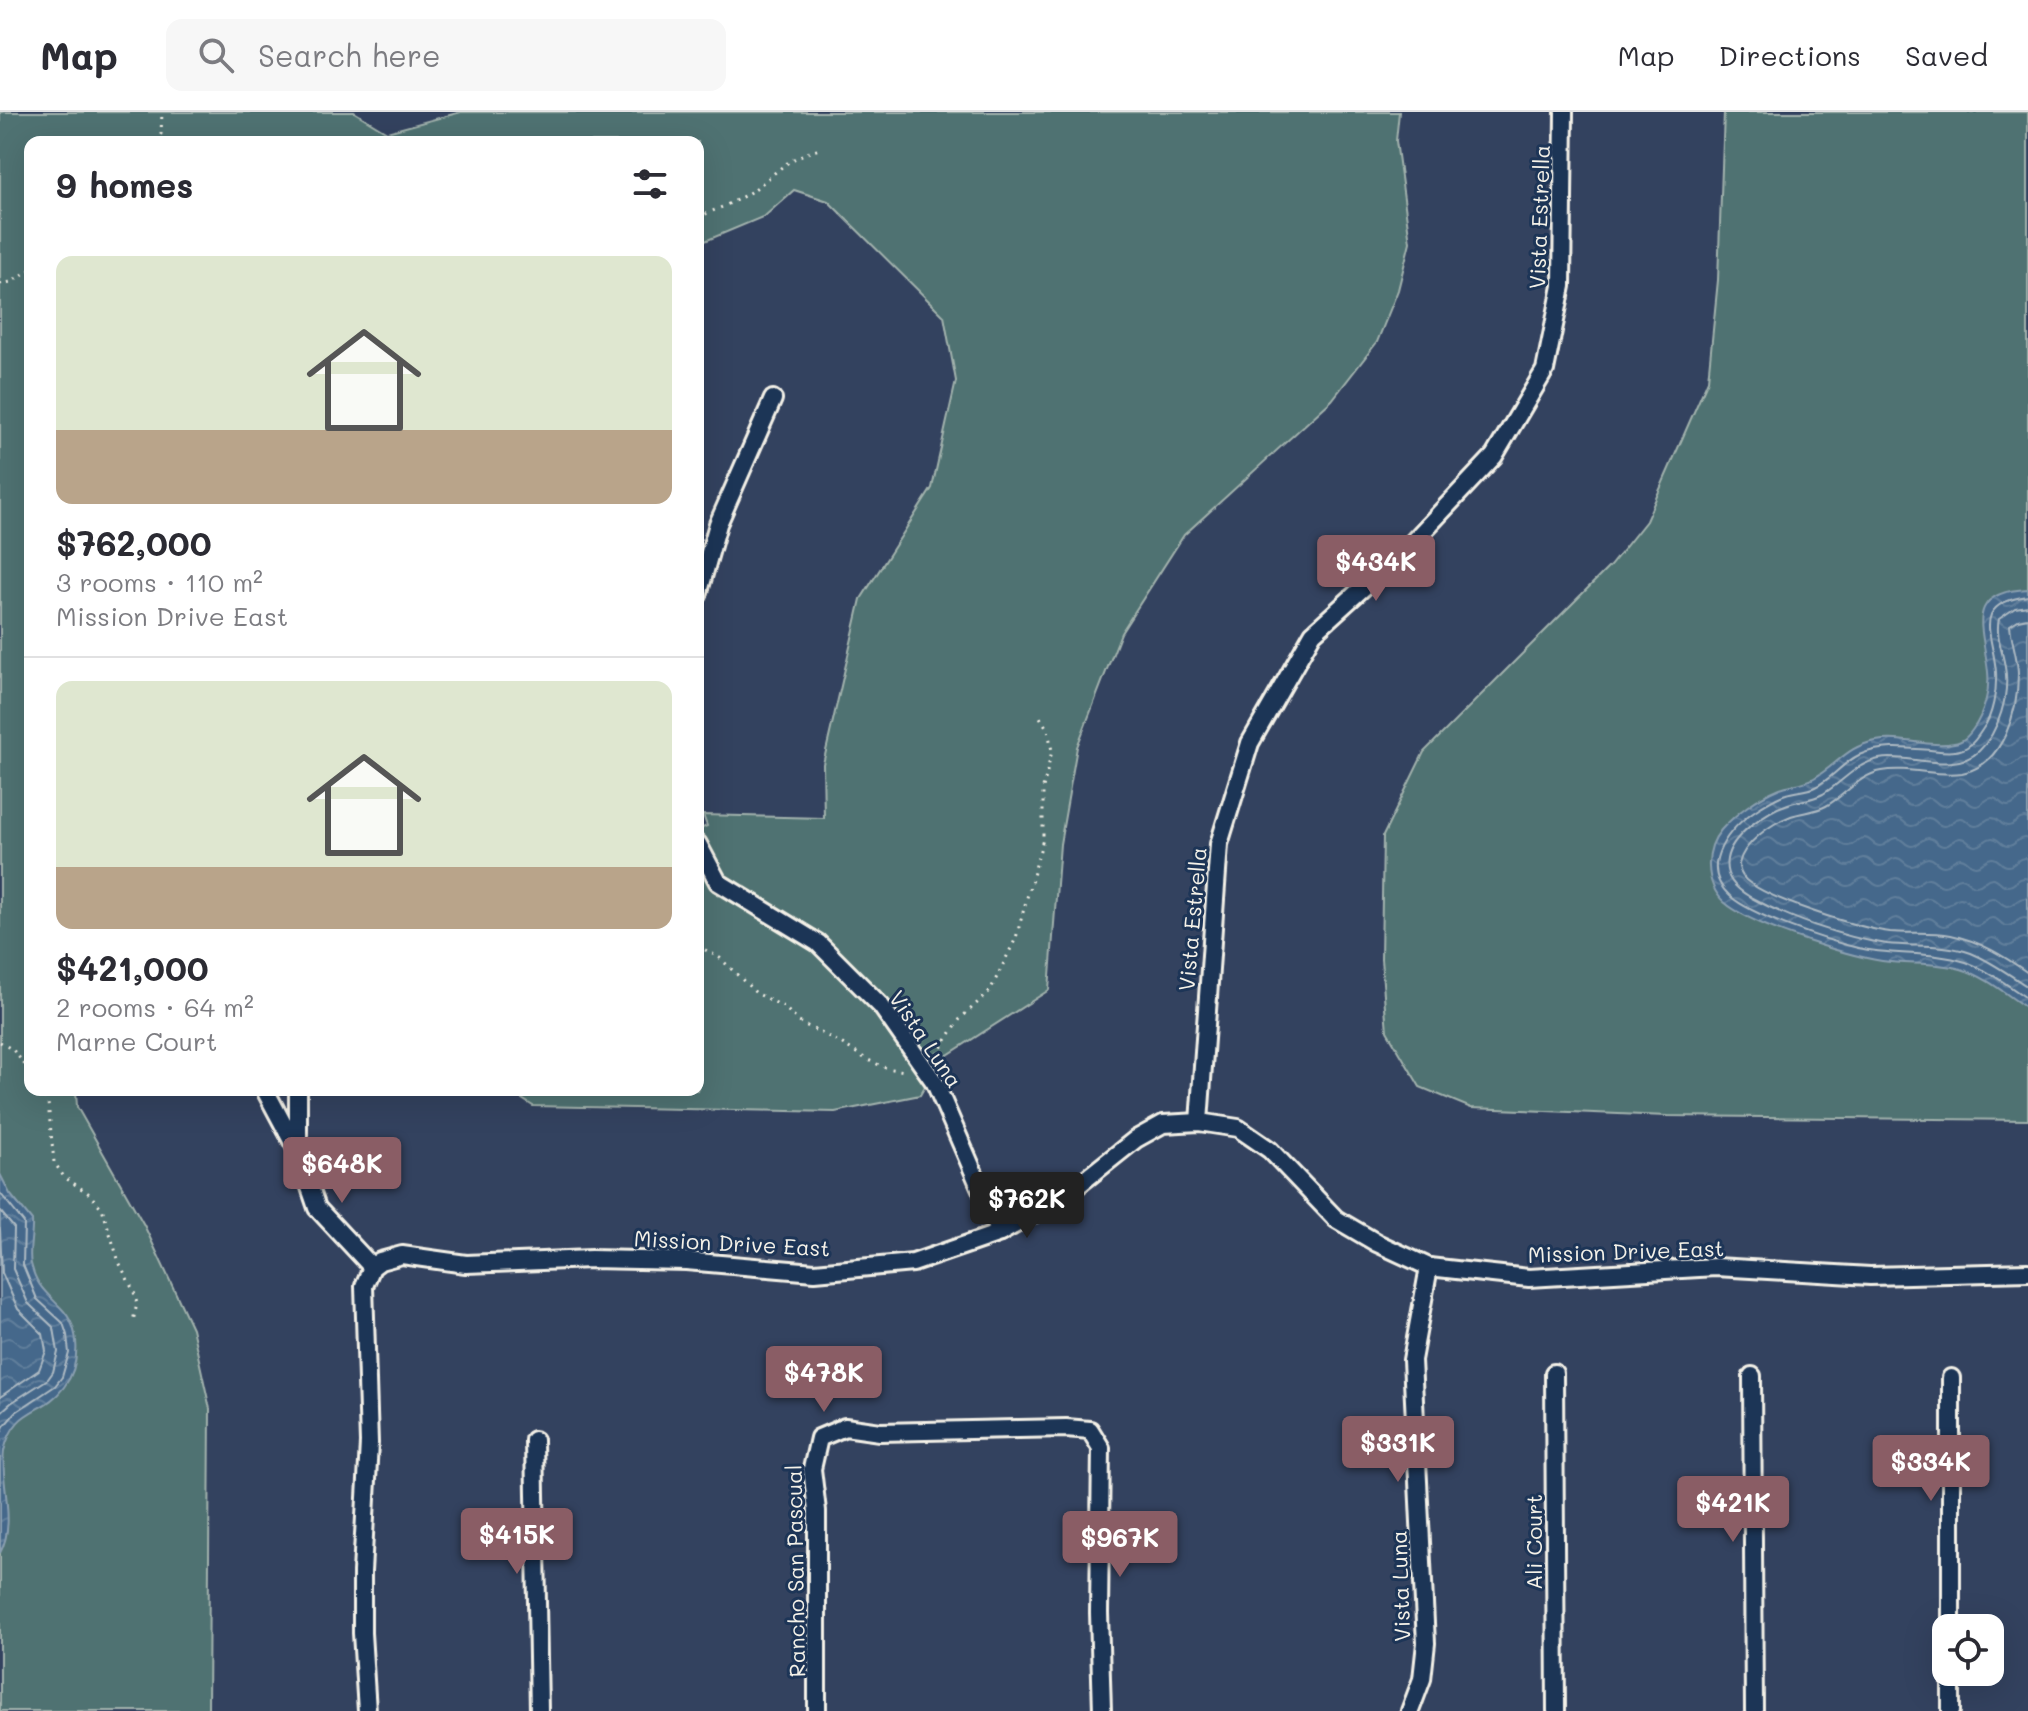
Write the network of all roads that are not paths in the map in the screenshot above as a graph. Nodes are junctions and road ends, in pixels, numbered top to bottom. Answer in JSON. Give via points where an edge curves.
{"nodes":[{"id":1,"x":1564,"y":112,"type":"edge"},
{"id":2,"x":773,"y":399,"type":"dead end"},
{"id":3,"x":704,"y":574,"type":"edge"},
{"id":4,"x":704,"y":855,"type":"edge"},
{"id":5,"x":268,"y":1096,"type":"edge"},
{"id":6,"x":298,"y":1096,"type":"edge"},
{"id":7,"x":1199,"y":1122,"type":"junction"},
{"id":8,"x":298,"y":1152,"type":"junction"},
{"id":9,"x":1000,"y":1233,"type":"junction"},
{"id":10,"x":372,"y":1267,"type":"junction"},
{"id":11,"x":1429,"y":1267,"type":"junction"},
{"id":12,"x":2028,"y":1272,"type":"edge"},
{"id":13,"x":1554,"y":1373,"type":"dead end"},
{"id":14,"x":1752,"y":1376,"type":"dead end"},
{"id":15,"x":1951,"y":1378,"type":"dead end"},
{"id":16,"x":534,"y":1440,"type":"dead end"},
{"id":17,"x":1951,"y":1614,"type":"edge"},
{"id":18,"x":1951,"y":1686,"type":"edge"},
{"id":19,"x":367,"y":1711,"type":"edge"},
{"id":20,"x":539,"y":1711,"type":"edge"},
{"id":21,"x":817,"y":1711,"type":"edge"},
{"id":22,"x":1102,"y":1711,"type":"edge"},
{"id":23,"x":1410,"y":1711,"type":"edge"},
{"id":24,"x":1556,"y":1711,"type":"edge"},
{"id":25,"x":1754,"y":1711,"type":"edge"},
{"id":26,"x":1951,"y":1711,"type":"edge"}],
"edges":[{"from":1,"to":7,"type":"street","name":"Vista Estrella","via":[[1562,286],[1545,370],[1494,456],[1410,545],[1313,633],[1250,743],[1219,844]]},
{"from":2,"to":3,"type":"street","via":[[718,524]]},
{"from":4,"to":9,"type":"street","name":"Vista Luna","via":[[718,882],[818,943],[881,1006],[935,1083]]},
{"from":5,"to":8,"type":"street"},
{"from":6,"to":8,"type":"street"},
{"from":7,"to":9,"type":"street","name":"Mission Drive East","via":[[1163,1124],[1136,1139],[1072,1190]]},
{"from":7,"to":11,"type":"street","name":"Mission Drive East","via":[[1238,1128],[1270,1150],[1336,1219]]},
{"from":8,"to":10,"type":"street","via":[[317,1208]]},
{"from":9,"to":10,"type":"street","name":"Mission Drive East","via":[[913,1263],[815,1272],[638,1260],[466,1264],[402,1255]]},
{"from":10,"to":19,"type":"street","via":[[364,1286],[369,1443],[362,1633]]},
{"from":11,"to":12,"type":"street","name":"Mission Drive East","via":[[1529,1278],[1716,1267],[1870,1276]]},
{"from":11,"to":23,"type":"street","name":"Vista Luna","via":[[1412,1360],[1426,1643],[1422,1679]]},
{"from":13,"to":24,"type":"street","name":"Ali Court"},
{"from":14,"to":25,"type":"street"},
{"from":15,"to":17,"type":"street"},
{"from":16,"to":20,"type":"street"},
{"from":18,"to":26,"type":"street"},
{"from":21,"to":22,"type":"street","name":"Rancho San Pascual","via":[[817,1511],[812,1469],[819,1438],[845,1427],[880,1432],[1090,1430],[1101,1448]]}]}
